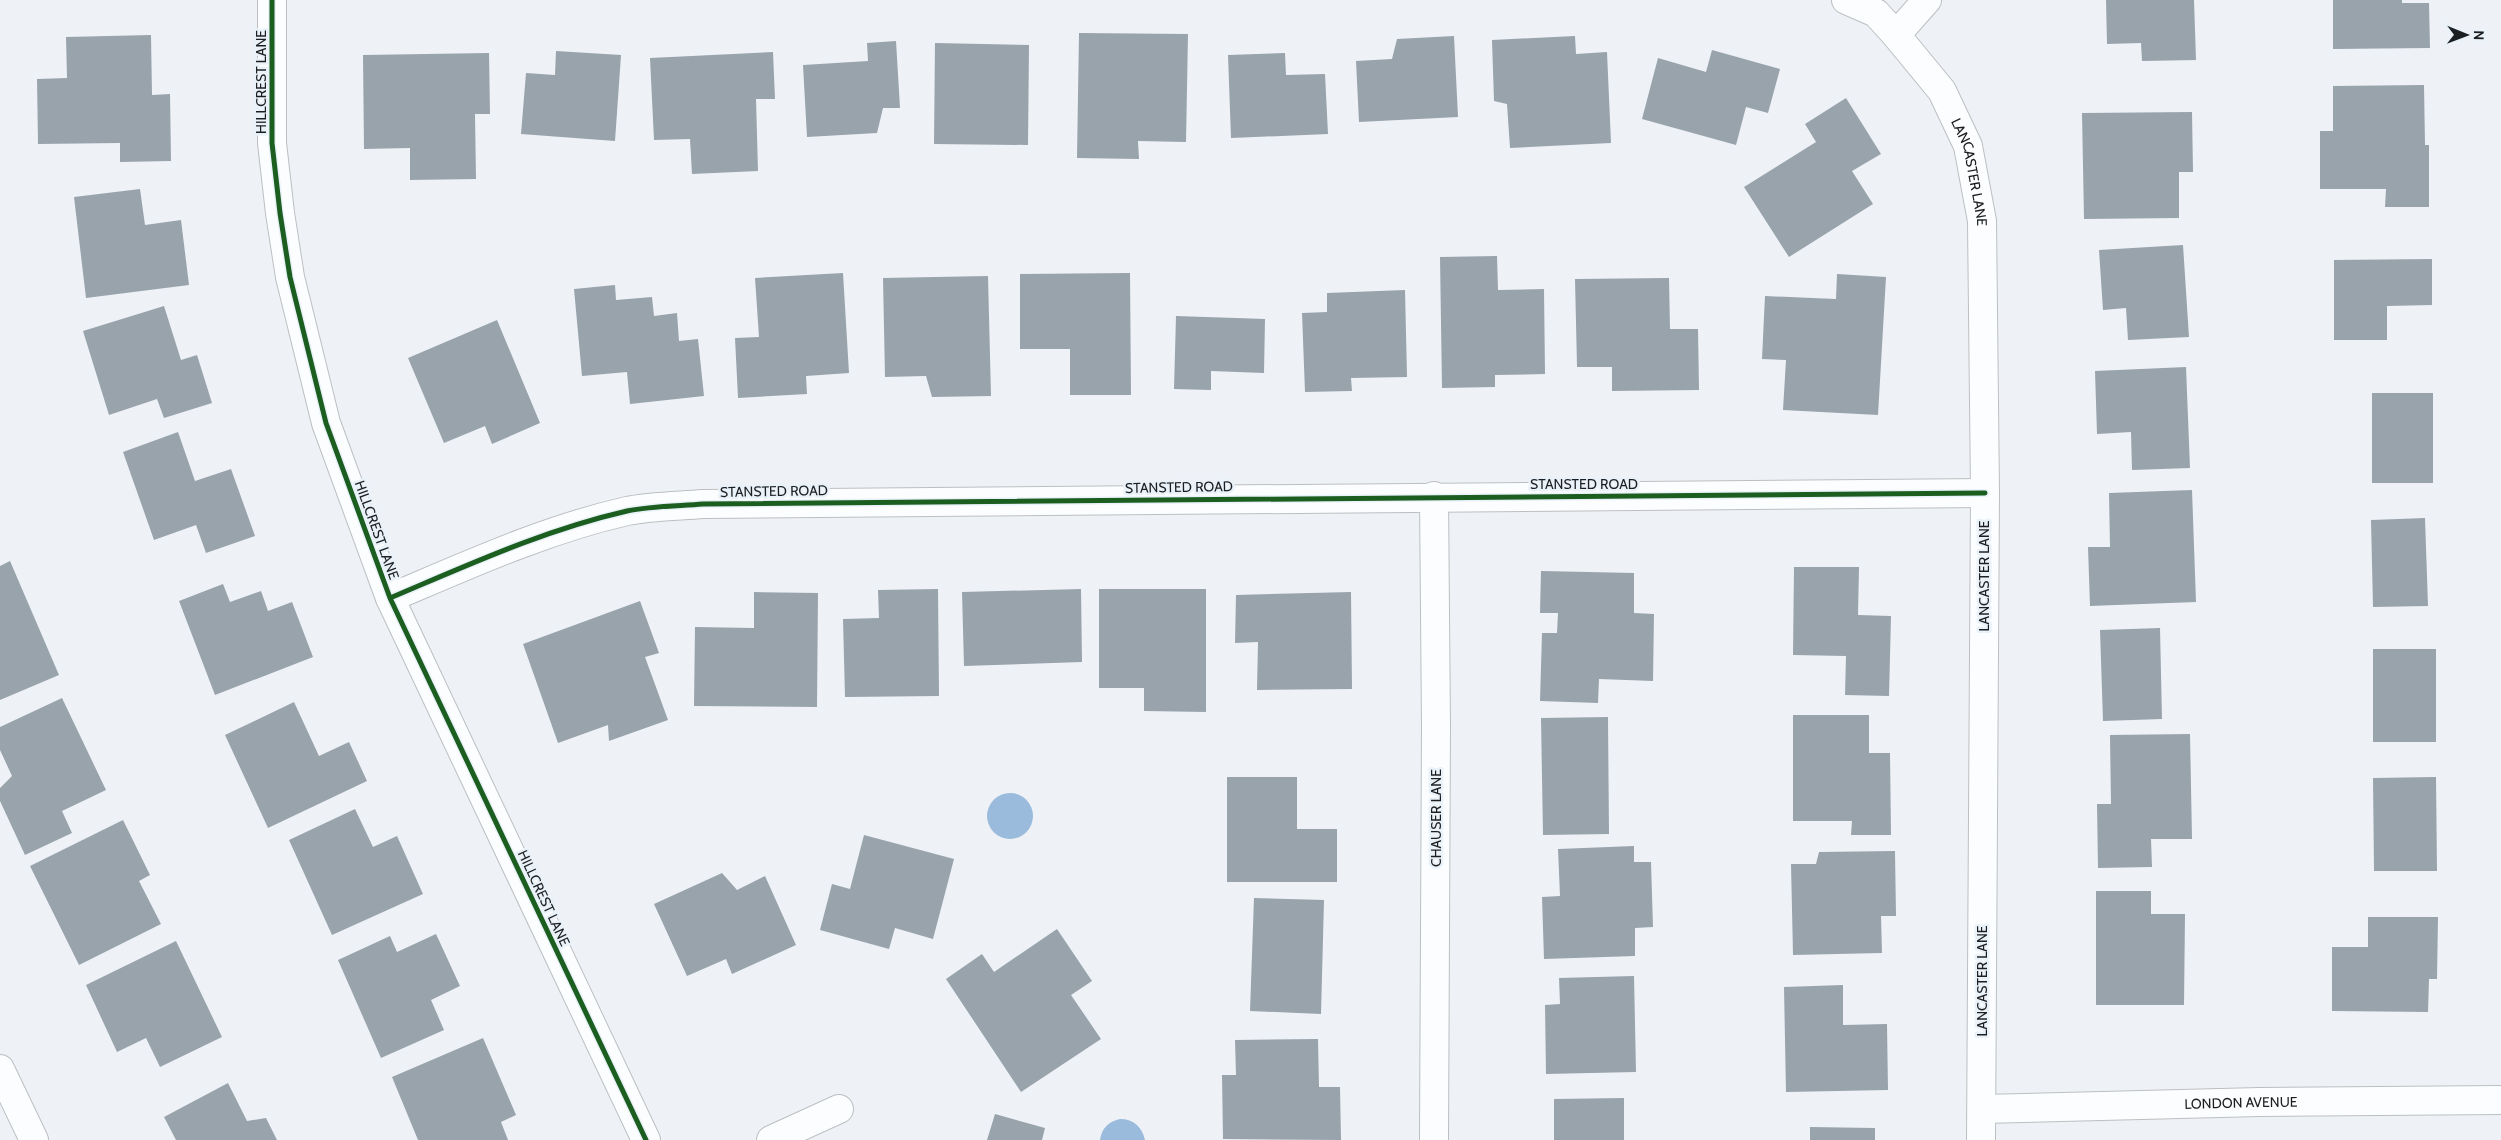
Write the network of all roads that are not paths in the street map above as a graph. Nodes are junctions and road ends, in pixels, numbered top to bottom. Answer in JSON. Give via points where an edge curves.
{"nodes":[{"id":1,"x":272,"y":0,"type":"edge"},
{"id":2,"x":1846,"y":0,"type":"edge"},
{"id":3,"x":1927,"y":0,"type":"edge"},
{"id":4,"x":1896,"y":34,"type":"junction"},
{"id":5,"x":1985,"y":493,"type":"junction"},
{"id":6,"x":1434,"y":496,"type":"junction"},
{"id":7,"x":390,"y":598,"type":"junction"},
{"id":8,"x":0,"y":1070,"type":"edge"},
{"id":9,"x":2501,"y":1100,"type":"edge"},
{"id":10,"x":1982,"y":1109,"type":"junction"},
{"id":11,"x":839,"y":1110,"type":"dead end"},
{"id":12,"x":34,"y":1140,"type":"edge"},
{"id":13,"x":646,"y":1140,"type":"edge"},
{"id":14,"x":771,"y":1140,"type":"edge"},
{"id":15,"x":1434,"y":1140,"type":"edge"},
{"id":16,"x":1981,"y":1140,"type":"edge"}],
"edges":[{"from":1,"to":7,"type":"street","name":"HILLCREST LANE","via":[[272,142],[290,277],[326,423]]},
{"from":2,"to":4,"type":"street","name":"LANCASTER LANE","via":[[1876,13]]},
{"from":3,"to":4,"type":"street"},
{"from":4,"to":5,"type":"street","name":"LANCASTER LANE","via":[[1942,91],[1970,156],[1982,221]]},
{"from":5,"to":6,"type":"street","name":"STANSTED ROAD"},
{"from":5,"to":10,"type":"street","name":"LANCASTER LANE"},
{"from":6,"to":7,"type":"street","name":"STANSTED ROAD","via":[[702,504],[628,511],[561,529]]},
{"from":6,"to":15,"type":"street","name":"CHAUSER LANE"},
{"from":7,"to":13,"type":"street","name":"HILLCREST LANE"},
{"from":8,"to":12,"type":"street"},
{"from":9,"to":10,"type":"street","name":"LONDON AVENUE"},
{"from":10,"to":16,"type":"street","name":"LANCASTER LANE"},
{"from":11,"to":14,"type":"street"}]}
